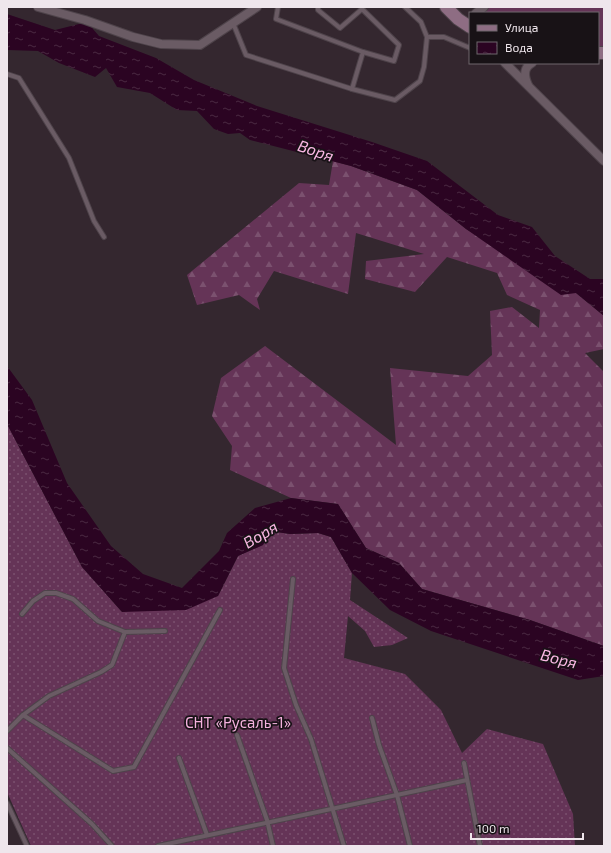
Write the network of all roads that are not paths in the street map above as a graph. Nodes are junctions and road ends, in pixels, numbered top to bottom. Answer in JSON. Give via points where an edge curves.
{"nodes":[{"id":1,"x":38,"y":7,"type":"edge"},
{"id":2,"x":257,"y":7,"type":"edge"},
{"id":3,"x":278,"y":7,"type":"edge"},
{"id":4,"x":318,"y":7,"type":"edge"},
{"id":5,"x":405,"y":7,"type":"edge"},
{"id":6,"x":446,"y":7,"type":"edge"},
{"id":7,"x":233,"y":23,"type":"junction"},
{"id":8,"x":468,"y":24,"type":"edge"},
{"id":9,"x":427,"y":37,"type":"junction"},
{"id":10,"x":469,"y":48,"type":"edge"},
{"id":11,"x":363,"y":52,"type":"junction"},
{"id":12,"x":506,"y":64,"type":"edge"},
{"id":13,"x":530,"y":64,"type":"edge"},
{"id":14,"x":7,"y":74,"type":"edge"},
{"id":15,"x":528,"y":86,"type":"junction"},
{"id":16,"x":352,"y":89,"type":"junction"},
{"id":17,"x":603,"y":159,"type":"edge"},
{"id":18,"x":104,"y":237,"type":"dead end"},
{"id":19,"x":293,"y":580,"type":"dead end"},
{"id":20,"x":220,"y":610,"type":"dead end"},
{"id":21,"x":22,"y":614,"type":"dead end"},
{"id":22,"x":165,"y":631,"type":"dead end"},
{"id":23,"x":125,"y":632,"type":"junction"},
{"id":24,"x":23,"y":715,"type":"junction"},
{"id":25,"x":372,"y":718,"type":"dead end"},
{"id":26,"x":7,"y":731,"type":"edge"},
{"id":27,"x":237,"y":735,"type":"dead end"},
{"id":28,"x":7,"y":748,"type":"edge"},
{"id":29,"x":179,"y":758,"type":"dead end"},
{"id":30,"x":464,"y":764,"type":"dead end"},
{"id":31,"x":467,"y":780,"type":"junction"},
{"id":32,"x":397,"y":795,"type":"junction"},
{"id":33,"x":7,"y":803,"type":"edge"},
{"id":34,"x":332,"y":809,"type":"junction"},
{"id":35,"x":207,"y":836,"type":"junction"},
{"id":36,"x":27,"y":846,"type":"edge"},
{"id":37,"x":112,"y":846,"type":"edge"},
{"id":38,"x":158,"y":846,"type":"edge"},
{"id":39,"x":273,"y":846,"type":"edge"},
{"id":40,"x":344,"y":846,"type":"edge"},
{"id":41,"x":410,"y":846,"type":"edge"},
{"id":42,"x":480,"y":846,"type":"edge"}],
"edges":[{"from":1,"to":7,"type":"street","via":[[161,44],[200,45]]},
{"from":2,"to":7,"type":"street"},
{"from":3,"to":11,"type":"lane","via":[[276,19]]},
{"from":4,"to":11,"type":"lane","via":[[318,10],[340,28],[362,9],[399,45],[394,61]]},
{"from":5,"to":9,"type":"lane","via":[[421,22]]},
{"from":6,"to":8,"type":"main road"},
{"from":7,"to":16,"type":"lane","via":[[246,55]]},
{"from":9,"to":10,"type":"lane","via":[[444,37]]},
{"from":9,"to":16,"type":"lane","via":[[420,81],[395,100]]},
{"from":11,"to":16,"type":"lane"},
{"from":12,"to":15,"type":"street"},
{"from":13,"to":15,"type":"street","via":[[525,71]]},
{"from":14,"to":18,"type":"lane","via":[[19,78],[69,158],[94,221]]},
{"from":15,"to":17,"type":"street"},
{"from":19,"to":34,"type":"lane","via":[[284,668],[311,739]]},
{"from":20,"to":24,"type":"lane","via":[[134,767],[113,771]]},
{"from":21,"to":23,"type":"lane","via":[[33,601],[45,593],[56,593],[73,599],[98,622]]},
{"from":22,"to":23,"type":"lane"},
{"from":23,"to":24,"type":"lane","via":[[112,665],[49,696]]},
{"from":24,"to":26,"type":"lane"},
{"from":25,"to":32,"type":"lane"},
{"from":27,"to":39,"type":"lane","via":[[267,820]]},
{"from":28,"to":37,"type":"lane","via":[[92,824]]},
{"from":29,"to":35,"type":"lane"},
{"from":30,"to":31,"type":"lane"},
{"from":31,"to":32,"type":"lane"},
{"from":31,"to":42,"type":"lane"},
{"from":32,"to":34,"type":"lane"},
{"from":32,"to":41,"type":"lane"},
{"from":33,"to":36,"type":"lane"},
{"from":34,"to":35,"type":"lane"},
{"from":34,"to":40,"type":"lane"},
{"from":35,"to":38,"type":"lane"}]}
